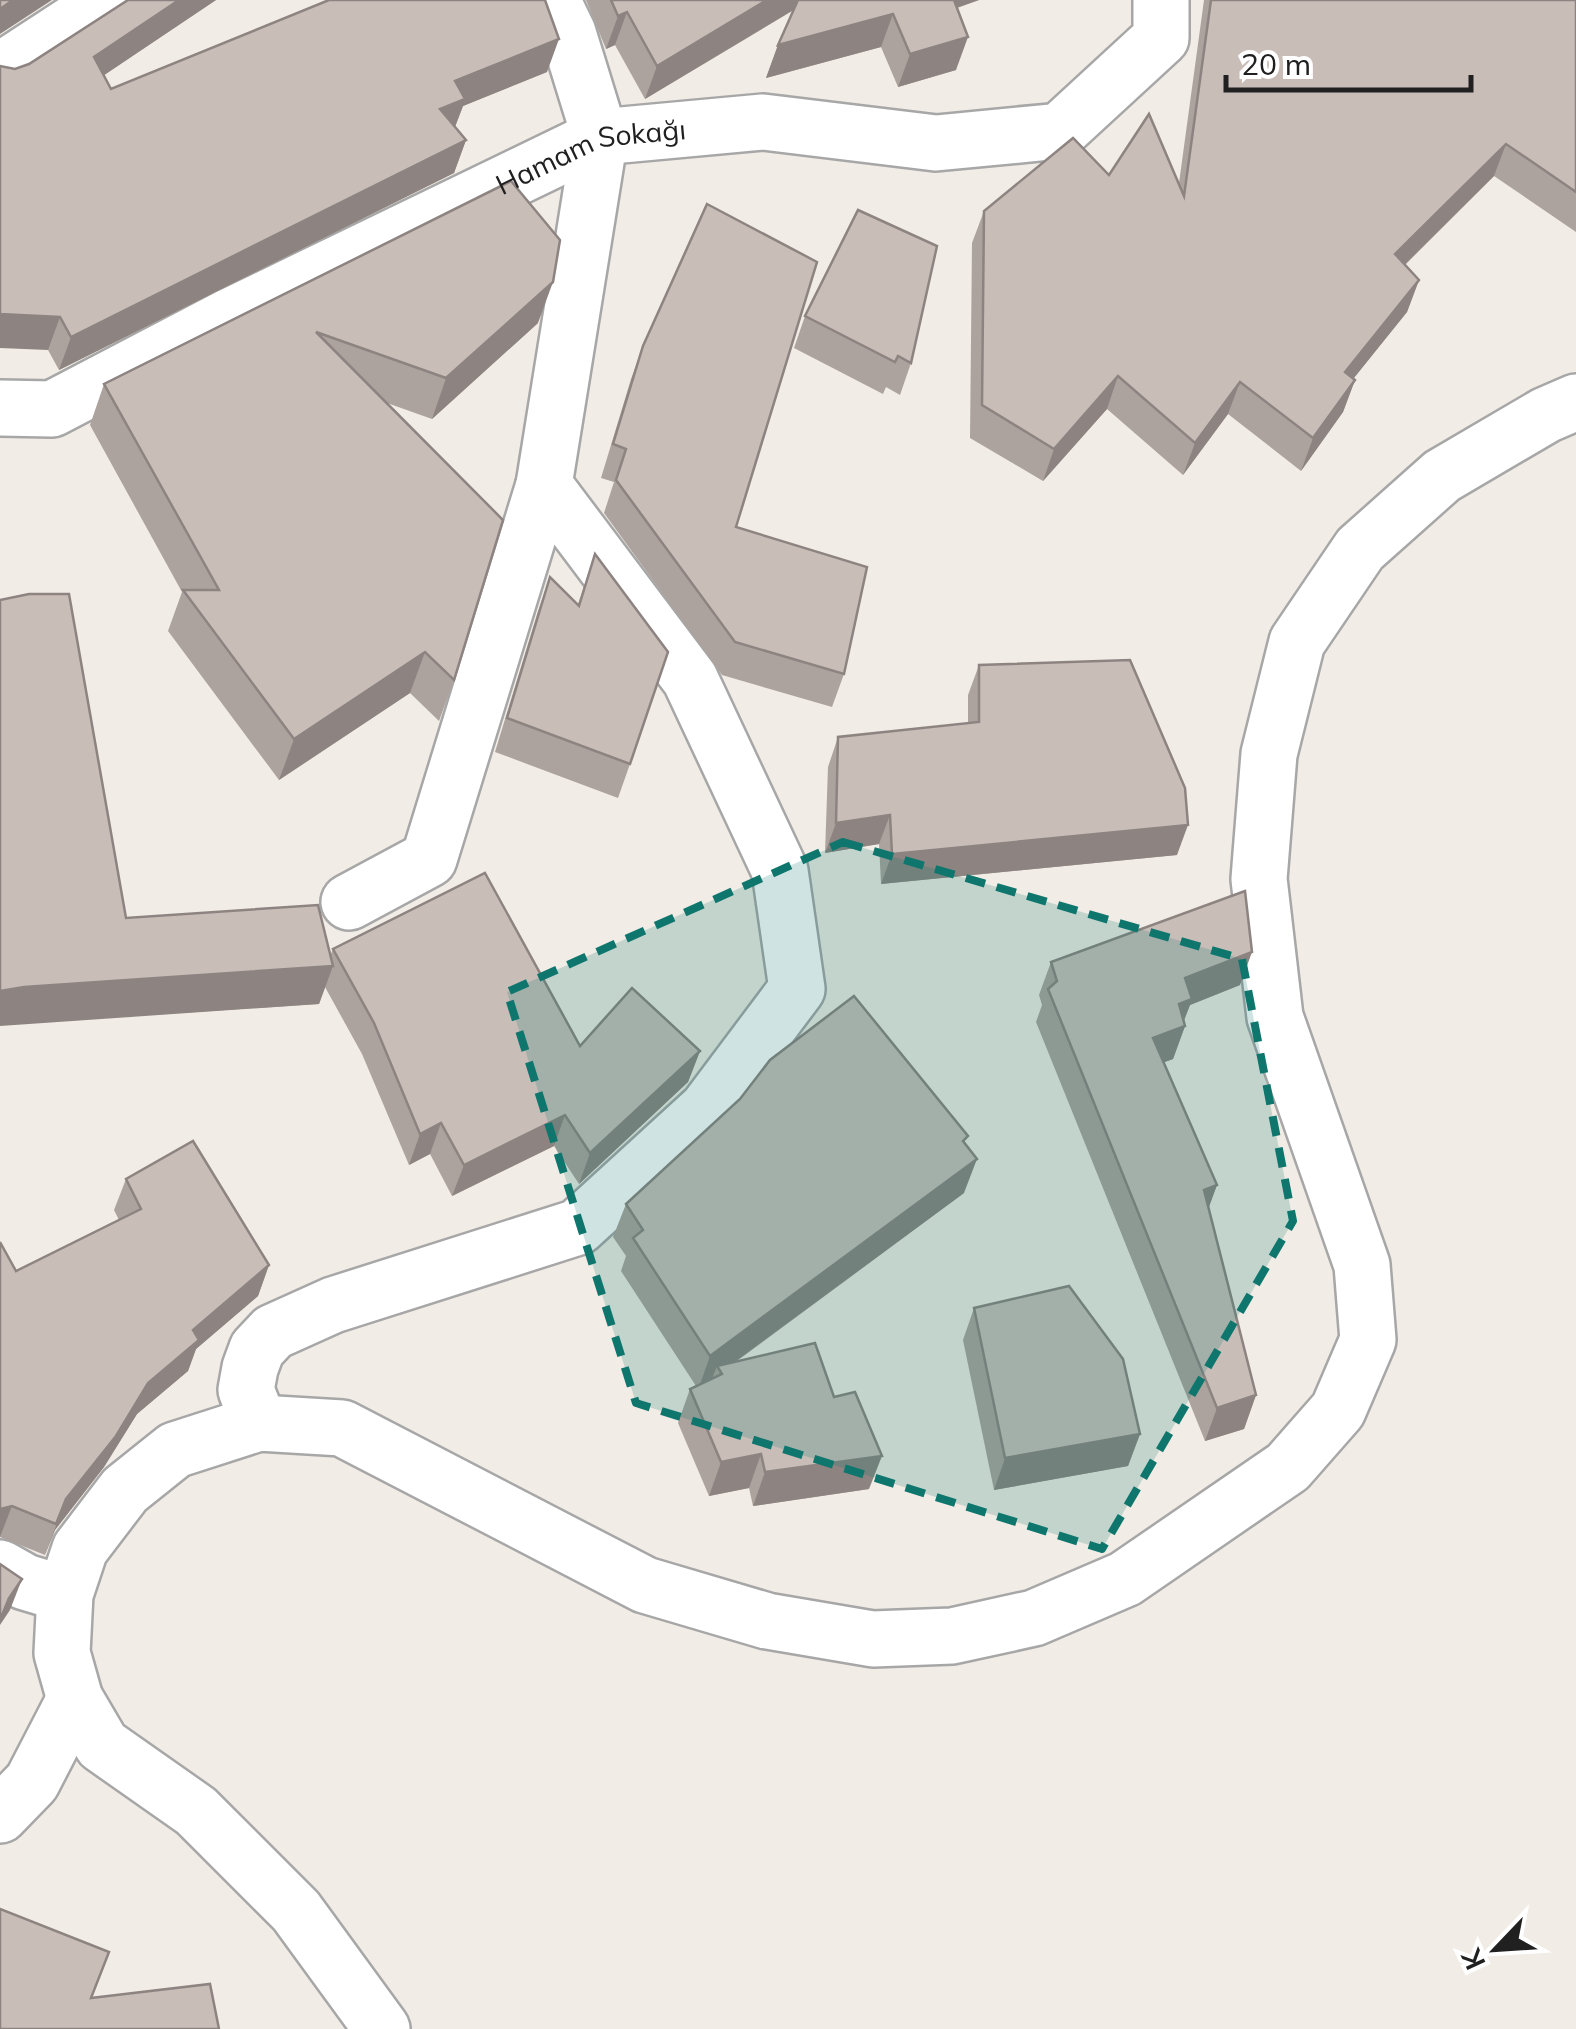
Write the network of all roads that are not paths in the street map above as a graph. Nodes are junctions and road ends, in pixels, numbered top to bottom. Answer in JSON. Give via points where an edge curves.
{"nodes":[{"id":1,"x":109,"y":0,"type":"edge"},
{"id":2,"x":552,"y":0,"type":"edge"},
{"id":3,"x":1161,"y":0,"type":"edge"},
{"id":4,"x":0,"y":72,"type":"edge"},
{"id":5,"x":600,"y":137,"type":"junction"},
{"id":6,"x":1576,"y":402,"type":"edge"},
{"id":7,"x":0,"y":408,"type":"edge"},
{"id":8,"x":544,"y":485,"type":"junction"},
{"id":9,"x":350,"y":902,"type":"dead end"},
{"id":10,"x":258,"y":1423,"type":"junction"},
{"id":11,"x":0,"y":1568,"type":"edge"},
{"id":12,"x":65,"y":1594,"type":"junction"},
{"id":13,"x":75,"y":1700,"type":"junction"},
{"id":14,"x":0,"y":1815,"type":"edge"},
{"id":15,"x":382,"y":2029,"type":"edge"}],
"edges":[{"from":1,"to":4,"type":"street"},
{"from":2,"to":5,"type":"street"},
{"from":3,"to":5,"type":"street","name":"Hamam Sokağı","via":[[1161,38],[1060,131],[936,143],[762,122]]},
{"from":5,"to":7,"type":"street","name":"Hamam Sokağı","via":[[52,409]]},
{"from":5,"to":8,"type":"street"},
{"from":6,"to":10,"type":"street","via":[[1442,476],[1360,549],[1297,642],[1269,754],[1259,879],[1275,1017],[1362,1265],[1368,1340],[1338,1410],[1288,1467],[1125,1579],[1034,1618],[952,1636],[873,1638],[767,1621],[645,1585],[342,1428]]},
{"from":8,"to":9,"type":"street","via":[[429,859]]},
{"from":8,"to":10,"type":"street","via":[[690,679],[780,870],[797,989],[708,1109],[578,1227],[333,1305],[273,1332],[250,1368],[246,1390]]},
{"from":10,"to":12,"type":"street","via":[[175,1450],[124,1490],[80,1549]]},
{"from":11,"to":12,"type":"street"},
{"from":12,"to":13,"type":"street","via":[[62,1653]]},
{"from":13,"to":14,"type":"street","via":[[32,1782]]},
{"from":13,"to":15,"type":"street","via":[[102,1745],[196,1811],[296,1912]]}]}
